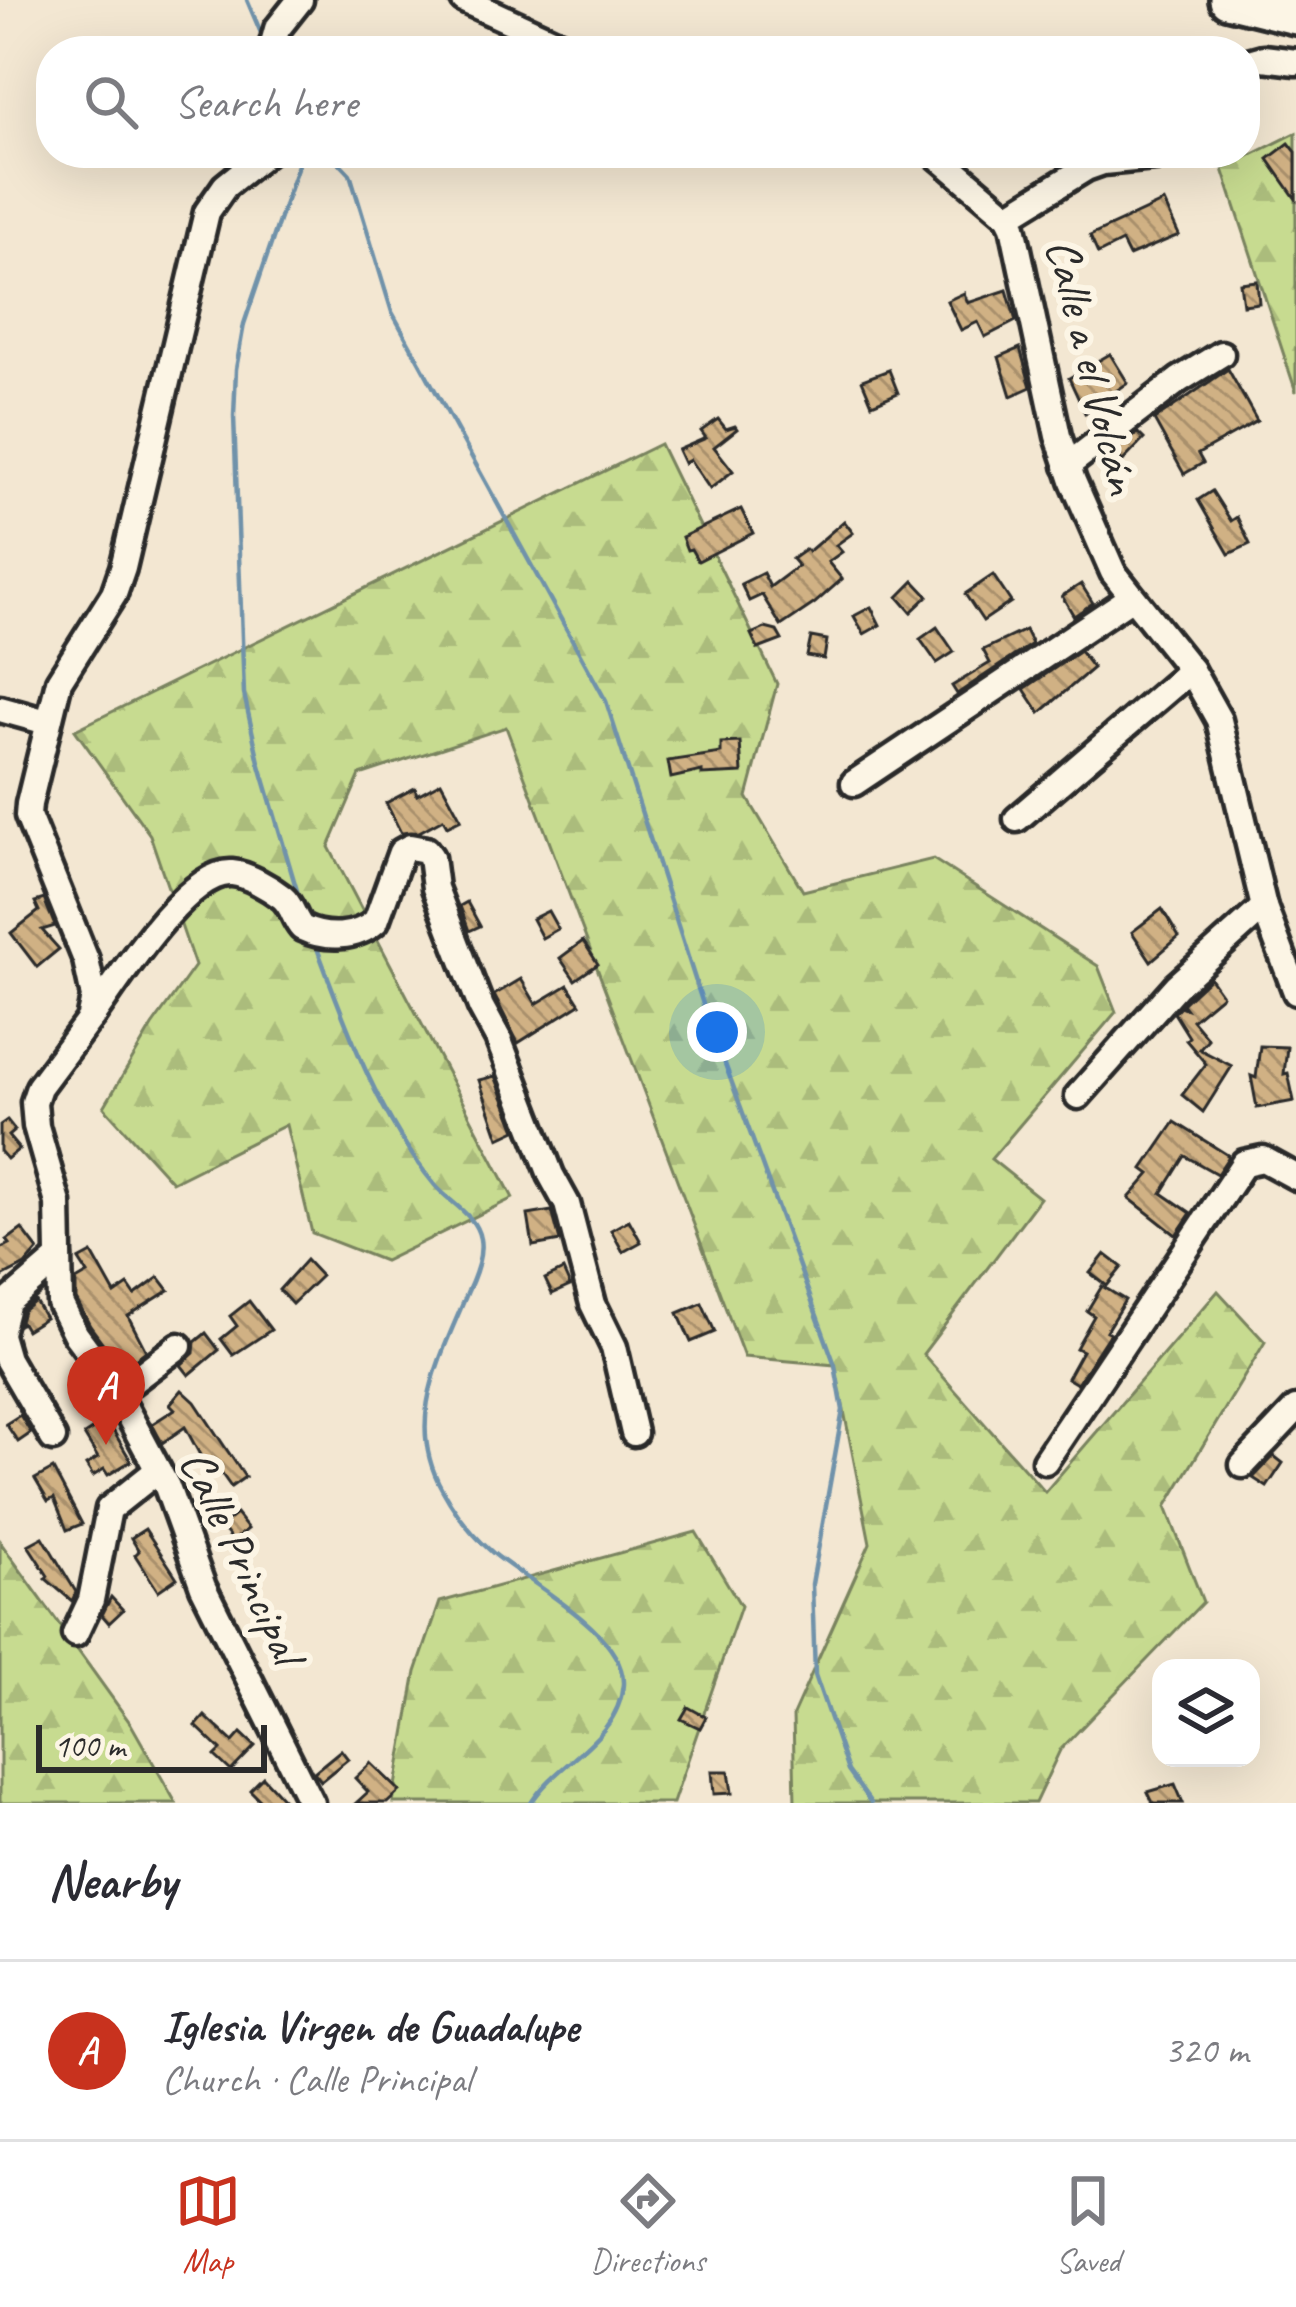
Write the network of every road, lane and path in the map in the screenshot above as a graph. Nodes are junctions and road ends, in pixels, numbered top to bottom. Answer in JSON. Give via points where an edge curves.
{"nodes":[{"id":1,"x":300,"y":0,"type":"edge"},
{"id":2,"x":464,"y":0,"type":"edge"},
{"id":3,"x":1226,"y":0,"type":"edge"},
{"id":4,"x":1296,"y":17,"type":"edge"},
{"id":5,"x":275,"y":36,"type":"edge"},
{"id":6,"x":542,"y":36,"type":"edge"},
{"id":7,"x":1260,"y":58,"type":"edge"},
{"id":8,"x":1296,"y":62,"type":"edge"},
{"id":9,"x":247,"y":168,"type":"edge"},
{"id":10,"x":952,"y":168,"type":"edge"},
{"id":11,"x":1084,"y":168,"type":"edge"},
{"id":12,"x":1008,"y":216,"type":"junction"},
{"id":13,"x":1221,"y":354,"type":"dead end"},
{"id":14,"x":1067,"y":466,"type":"junction"},
{"id":15,"x":1132,"y":598,"type":"junction"},
{"id":16,"x":1191,"y":670,"type":"junction"},
{"id":17,"x":0,"y":709,"type":"edge"},
{"id":18,"x":46,"y":722,"type":"junction"},
{"id":19,"x":854,"y":783,"type":"dead end"},
{"id":20,"x":1017,"y":819,"type":"dead end"},
{"id":21,"x":1264,"y":907,"type":"junction"},
{"id":22,"x":1296,"y":992,"type":"edge"},
{"id":23,"x":89,"y":1020,"type":"junction"},
{"id":24,"x":1078,"y":1096,"type":"dead end"},
{"id":25,"x":1296,"y":1177,"type":"edge"},
{"id":26,"x":58,"y":1258,"type":"junction"},
{"id":27,"x":0,"y":1334,"type":"edge"},
{"id":28,"x":179,"y":1346,"type":"dead end"},
{"id":29,"x":117,"y":1394,"type":"junction"},
{"id":30,"x":1296,"y":1409,"type":"edge"},
{"id":31,"x":634,"y":1433,"type":"dead end"},
{"id":32,"x":53,"y":1438,"type":"dead end"},
{"id":33,"x":1045,"y":1461,"type":"dead end"},
{"id":34,"x":1243,"y":1466,"type":"dead end"},
{"id":35,"x":158,"y":1470,"type":"junction"},
{"id":36,"x":74,"y":1634,"type":"dead end"},
{"id":37,"x":311,"y":1803,"type":"edge"}],
"edges":[{"from":1,"to":5,"type":"street"},
{"from":2,"to":6,"type":"street"},
{"from":3,"to":4,"type":"highway"},
{"from":7,"to":8,"type":"street"},
{"from":9,"to":18,"type":"street","via":[[207,212],[123,568],[65,667]]},
{"from":10,"to":12,"type":"street"},
{"from":11,"to":12,"type":"street"},
{"from":12,"to":14,"type":"street","name":"Calle a el Volcán"},
{"from":13,"to":14,"type":"street"},
{"from":14,"to":15,"type":"street","name":"Calle a el Volcán"},
{"from":15,"to":16,"type":"street","name":"Calle a el Volcán"},
{"from":15,"to":19,"type":"street"},
{"from":16,"to":20,"type":"street"},
{"from":16,"to":21,"type":"street","name":"Calle a el Volcán","via":[[1219,720]]},
{"from":17,"to":18,"type":"street"},
{"from":18,"to":23,"type":"street","via":[[28,816],[92,980]]},
{"from":21,"to":22,"type":"street","name":"Calle a el Volcán"},
{"from":21,"to":24,"type":"street","via":[[1176,986]]},
{"from":23,"to":26,"type":"street","name":"Calle Principal","via":[[34,1102],[58,1203]]},
{"from":23,"to":31,"type":"street","name":"Calle Principal","via":[[167,916],[207,880],[244,876],[287,901],[302,928],[352,934],[376,921],[401,853],[426,850],[481,1007],[567,1204]]},
{"from":25,"to":33,"type":"street","via":[[1263,1159],[1244,1163]]},
{"from":26,"to":27,"type":"street","via":[[8,1302]]},
{"from":26,"to":29,"type":"street","name":"Calle Principal","via":[[63,1311]]},
{"from":27,"to":32,"type":"street"},
{"from":28,"to":29,"type":"street"},
{"from":29,"to":35,"type":"street","name":"Calle Principal"},
{"from":30,"to":34,"type":"street"},
{"from":35,"to":36,"type":"street","via":[[106,1515],[100,1569]]},
{"from":35,"to":37,"type":"street","name":"Calle Principal","via":[[203,1587]]}]}
